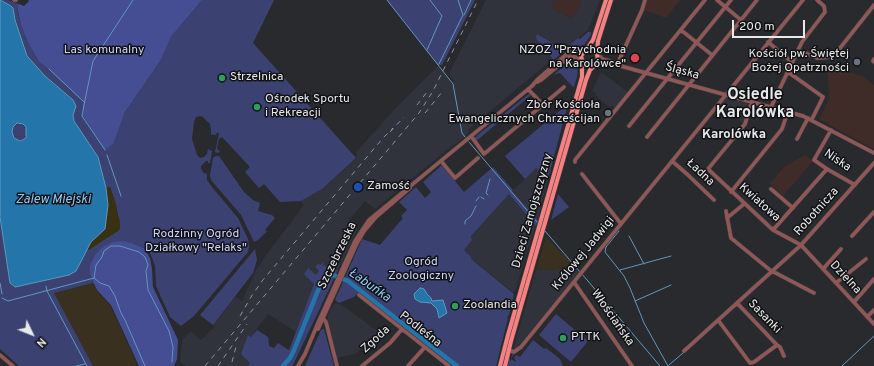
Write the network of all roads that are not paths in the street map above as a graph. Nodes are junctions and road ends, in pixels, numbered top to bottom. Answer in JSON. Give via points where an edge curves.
{"nodes":[{"id":1,"x":606,"y":0,"type":"edge"},
{"id":2,"x":611,"y":0,"type":"edge"},
{"id":3,"x":645,"y":0,"type":"edge"},
{"id":4,"x":705,"y":0,"type":"edge"},
{"id":5,"x":717,"y":0,"type":"edge"},
{"id":6,"x":731,"y":0,"type":"edge"},
{"id":7,"x":757,"y":0,"type":"edge"},
{"id":8,"x":803,"y":0,"type":"edge"},
{"id":9,"x":817,"y":0,"type":"edge"},
{"id":10,"x":874,"y":5,"type":"edge"},
{"id":11,"x":726,"y":7,"type":"junction"},
{"id":12,"x":741,"y":20,"type":"junction"},
{"id":13,"x":681,"y":30,"type":"junction"},
{"id":14,"x":697,"y":42,"type":"junction"},
{"id":15,"x":768,"y":42,"type":"junction"},
{"id":16,"x":798,"y":50,"type":"junction"},
{"id":17,"x":585,"y":51,"type":"junction"},
{"id":18,"x":598,"y":54,"type":"junction"},
{"id":19,"x":712,"y":55,"type":"junction"},
{"id":20,"x":582,"y":61,"type":"junction"},
{"id":21,"x":792,"y":62,"type":"junction"},
{"id":22,"x":594,"y":65,"type":"junction"},
{"id":23,"x":617,"y":65,"type":"junction"},
{"id":24,"x":788,"y":72,"type":"junction"},
{"id":25,"x":646,"y":73,"type":"junction"},
{"id":26,"x":668,"y":79,"type":"junction"},
{"id":27,"x":536,"y":82,"type":"junction"},
{"id":28,"x":689,"y":85,"type":"junction"},
{"id":29,"x":564,"y":87,"type":"dead end"},
{"id":30,"x":528,"y":89,"type":"junction"},
{"id":31,"x":726,"y":95,"type":"junction"},
{"id":32,"x":752,"y":102,"type":"junction"},
{"id":33,"x":542,"y":106,"type":"junction"},
{"id":34,"x":771,"y":107,"type":"junction"},
{"id":35,"x":788,"y":111,"type":"junction"},
{"id":36,"x":810,"y":119,"type":"junction"},
{"id":37,"x":629,"y":126,"type":"dead end"},
{"id":38,"x":831,"y":130,"type":"junction"},
{"id":39,"x":471,"y":136,"type":"junction"},
{"id":40,"x":648,"y":136,"type":"dead end"},
{"id":41,"x":797,"y":139,"type":"dead end"},
{"id":42,"x":874,"y":153,"type":"edge"},
{"id":43,"x":478,"y":158,"type":"dead end"},
{"id":44,"x":441,"y":161,"type":"junction"},
{"id":45,"x":672,"y":161,"type":"junction"},
{"id":46,"x":575,"y":162,"type":"dead end"},
{"id":47,"x":874,"y":163,"type":"edge"},
{"id":48,"x":827,"y":169,"type":"junction"},
{"id":49,"x":582,"y":174,"type":"dead end"},
{"id":50,"x":855,"y":185,"type":"junction"},
{"id":51,"x":771,"y":189,"type":"dead end"},
{"id":52,"x":731,"y":192,"type":"junction"},
{"id":53,"x":714,"y":200,"type":"dead end"},
{"id":54,"x":744,"y":204,"type":"junction"},
{"id":55,"x":793,"y":208,"type":"junction"},
{"id":56,"x":726,"y":211,"type":"dead end"},
{"id":57,"x":874,"y":212,"type":"edge"},
{"id":58,"x":727,"y":218,"type":"junction"},
{"id":59,"x":621,"y":224,"type":"junction"},
{"id":60,"x":773,"y":230,"type":"junction"},
{"id":61,"x":852,"y":236,"type":"dead end"},
{"id":62,"x":801,"y":245,"type":"junction"},
{"id":63,"x":841,"y":249,"type":"dead end"},
{"id":64,"x":866,"y":259,"type":"dead end"},
{"id":65,"x":823,"y":269,"type":"junction"},
{"id":66,"x":772,"y":271,"type":"junction"},
{"id":67,"x":874,"y":279,"type":"edge"},
{"id":68,"x":574,"y":282,"type":"junction"},
{"id":69,"x":836,"y":283,"type":"junction"},
{"id":70,"x":814,"y":293,"type":"dead end"},
{"id":71,"x":359,"y":295,"type":"dead end"},
{"id":72,"x":854,"y":302,"type":"junction"},
{"id":73,"x":737,"y":303,"type":"junction"},
{"id":74,"x":874,"y":310,"type":"edge"},
{"id":75,"x":868,"y":317,"type":"junction"},
{"id":76,"x":322,"y":318,"type":"junction"},
{"id":77,"x":718,"y":320,"type":"junction"},
{"id":78,"x":874,"y":324,"type":"edge"},
{"id":79,"x":402,"y":329,"type":"junction"},
{"id":80,"x":777,"y":345,"type":"junction"},
{"id":81,"x":425,"y":347,"type":"junction"},
{"id":82,"x":508,"y":350,"type":"junction"},
{"id":83,"x":684,"y":351,"type":"dead end"},
{"id":84,"x":0,"y":355,"type":"edge"},
{"id":85,"x":784,"y":356,"type":"dead end"},
{"id":86,"x":413,"y":364,"type":"edge"},
{"id":87,"x":13,"y":366,"type":"edge"},
{"id":88,"x":298,"y":366,"type":"edge"},
{"id":89,"x":337,"y":366,"type":"edge"},
{"id":90,"x":362,"y":366,"type":"edge"},
{"id":91,"x":408,"y":366,"type":"edge"},
{"id":92,"x":449,"y":366,"type":"edge"},
{"id":93,"x":500,"y":366,"type":"edge"},
{"id":94,"x":505,"y":366,"type":"edge"},
{"id":95,"x":632,"y":366,"type":"edge"}],
"edges":[{"from":1,"to":17,"type":"main road","via":[[594,37]]},
{"from":2,"to":18,"type":"main road","via":[[598,40]]},
{"from":3,"to":23,"type":"street"},
{"from":4,"to":13,"type":"street"},
{"from":5,"to":11,"type":"street"},
{"from":6,"to":11,"type":"street"},
{"from":7,"to":12,"type":"street"},
{"from":8,"to":15,"type":"street","name":"Królowej Jadwigi"},
{"from":9,"to":16,"type":"street","via":[[825,7],[825,12]]},
{"from":10,"to":16,"type":"street","via":[[834,57],[819,58]]},
{"from":11,"to":12,"type":"street"},
{"from":11,"to":14,"type":"street"},
{"from":12,"to":19,"type":"street"},
{"from":13,"to":14,"type":"street"},
{"from":13,"to":25,"type":"street"},
{"from":14,"to":19,"type":"street"},
{"from":14,"to":26,"type":"street"},
{"from":15,"to":21,"type":"street"},
{"from":15,"to":31,"type":"street","name":"Królowej Jadwigi"},
{"from":16,"to":21,"type":"street"},
{"from":17,"to":18,"type":"main road","via":[[592,50]]},
{"from":17,"to":20,"type":"main road","via":[[581,56]]},
{"from":17,"to":27,"type":"street","name":"Szczebrzeska","via":[[567,54]]},
{"from":18,"to":22,"type":"main road","via":[[598,60]]},
{"from":18,"to":23,"type":"street","name":"Śląska","via":[[602,59]]},
{"from":19,"to":28,"type":"street"},
{"from":20,"to":22,"type":"main road","via":[[586,66]]},
{"from":20,"to":27,"type":"street","name":"Szczebrzeska","via":[[569,57]]},
{"from":20,"to":93,"type":"main road","name":"Dzieci Zamojszczyzny","via":[[582,77]]},
{"from":21,"to":24,"type":"street"},
{"from":22,"to":23,"type":"street","name":"Śląska"},
{"from":22,"to":82,"type":"main road","name":"Dzieci Zamojszczyzny","via":[[586,80]]},
{"from":23,"to":25,"type":"street","name":"Śląska"},
{"from":24,"to":34,"type":"street"},
{"from":24,"to":36,"type":"street","via":[[823,97]]},
{"from":25,"to":26,"type":"street","name":"Śląska"},
{"from":25,"to":46,"type":"street"},
{"from":26,"to":28,"type":"street","name":"Śląska"},
{"from":26,"to":37,"type":"street"},
{"from":27,"to":30,"type":"street","name":"Szczebrzeska"},
{"from":28,"to":31,"type":"street","name":"Śląska"},
{"from":28,"to":40,"type":"street"},
{"from":29,"to":33,"type":"street"},
{"from":30,"to":33,"type":"street"},
{"from":30,"to":39,"type":"street","name":"Szczebrzeska"},
{"from":31,"to":32,"type":"street","name":"Śląska"},
{"from":31,"to":45,"type":"street","name":"Królowej Jadwigi"},
{"from":32,"to":34,"type":"street","name":"Śląska"},
{"from":32,"to":52,"type":"street","name":"Kwiatowa","via":[[745,124],[708,169]]},
{"from":33,"to":39,"type":"street","via":[[484,154]]},
{"from":34,"to":35,"type":"street","name":"Śląska"},
{"from":35,"to":36,"type":"street","name":"Śląska"},
{"from":35,"to":52,"type":"street","via":[[782,129]]},
{"from":36,"to":38,"type":"street","name":"Śląska"},
{"from":36,"to":41,"type":"street"},
{"from":38,"to":42,"type":"street","name":"Śląska"},
{"from":38,"to":48,"type":"street","name":"Niska","via":[[813,160]]},
{"from":39,"to":44,"type":"street","name":"Szczebrzeska"},
{"from":43,"to":44,"type":"street","via":[[455,178]]},
{"from":44,"to":76,"type":"street","name":"Szczebrzeska","via":[[366,228],[342,272]]},
{"from":45,"to":53,"type":"street","name":"Ładna"},
{"from":45,"to":59,"type":"street","name":"Królowej Jadwigi"},
{"from":47,"to":50,"type":"street","name":"Robotnicza"},
{"from":48,"to":50,"type":"street","name":"Niska"},
{"from":48,"to":55,"type":"street"},
{"from":49,"to":59,"type":"street"},
{"from":50,"to":62,"type":"street","name":"Robotnicza"},
{"from":51,"to":55,"type":"street"},
{"from":52,"to":54,"type":"street","name":"Kwiatowa"},
{"from":54,"to":58,"type":"street"},
{"from":54,"to":60,"type":"street","name":"Kwiatowa"},
{"from":55,"to":60,"type":"street"},
{"from":56,"to":58,"type":"street"},
{"from":57,"to":61,"type":"street"},
{"from":58,"to":66,"type":"street","via":[[731,238]]},
{"from":59,"to":68,"type":"street","name":"Królowej Jadwigi"},
{"from":60,"to":62,"type":"street","name":"Kwiatowa"},
{"from":62,"to":65,"type":"street","name":"Dzielna"},
{"from":62,"to":66,"type":"street","name":"Robotnicza"},
{"from":63,"to":65,"type":"street"},
{"from":64,"to":69,"type":"street"},
{"from":65,"to":69,"type":"street","name":"Dzielna"},
{"from":66,"to":70,"type":"street"},
{"from":66,"to":73,"type":"street","name":"Robotnicza"},
{"from":67,"to":72,"type":"street"},
{"from":68,"to":82,"type":"street","name":"Królowej Jadwigi","via":[[520,349],[514,352]]},
{"from":68,"to":95,"type":"street","name":"Włościańska"},
{"from":69,"to":72,"type":"street","name":"Dzielna"},
{"from":71,"to":79,"type":"street","name":"Podleśna"},
{"from":72,"to":75,"type":"street","name":"Dzielna"},
{"from":73,"to":77,"type":"street","name":"Robotnicza"},
{"from":73,"to":80,"type":"street","name":"Sasanki"},
{"from":74,"to":75,"type":"street"},
{"from":75,"to":78,"type":"street","name":"Dzielna"},
{"from":76,"to":88,"type":"street","name":"Szczebrzeska"},
{"from":76,"to":89,"type":"street","via":[[326,322]]},
{"from":77,"to":80,"type":"street","via":[[750,363]]},
{"from":77,"to":83,"type":"street","name":"Robotnicza"},
{"from":79,"to":81,"type":"street","name":"Podleśna"},
{"from":79,"to":90,"type":"street","name":"Zgoda","via":[[391,342]]},
{"from":80,"to":85,"type":"street","name":"Sasanki","via":[[782,349]]},
{"from":81,"to":86,"type":"street"},
{"from":81,"to":92,"type":"street","name":"Podleśna"},
{"from":82,"to":94,"type":"main road","name":"Dzieci Zamojszczyzny"},
{"from":84,"to":87,"type":"street"},
{"from":86,"to":91,"type":"street"}]}
